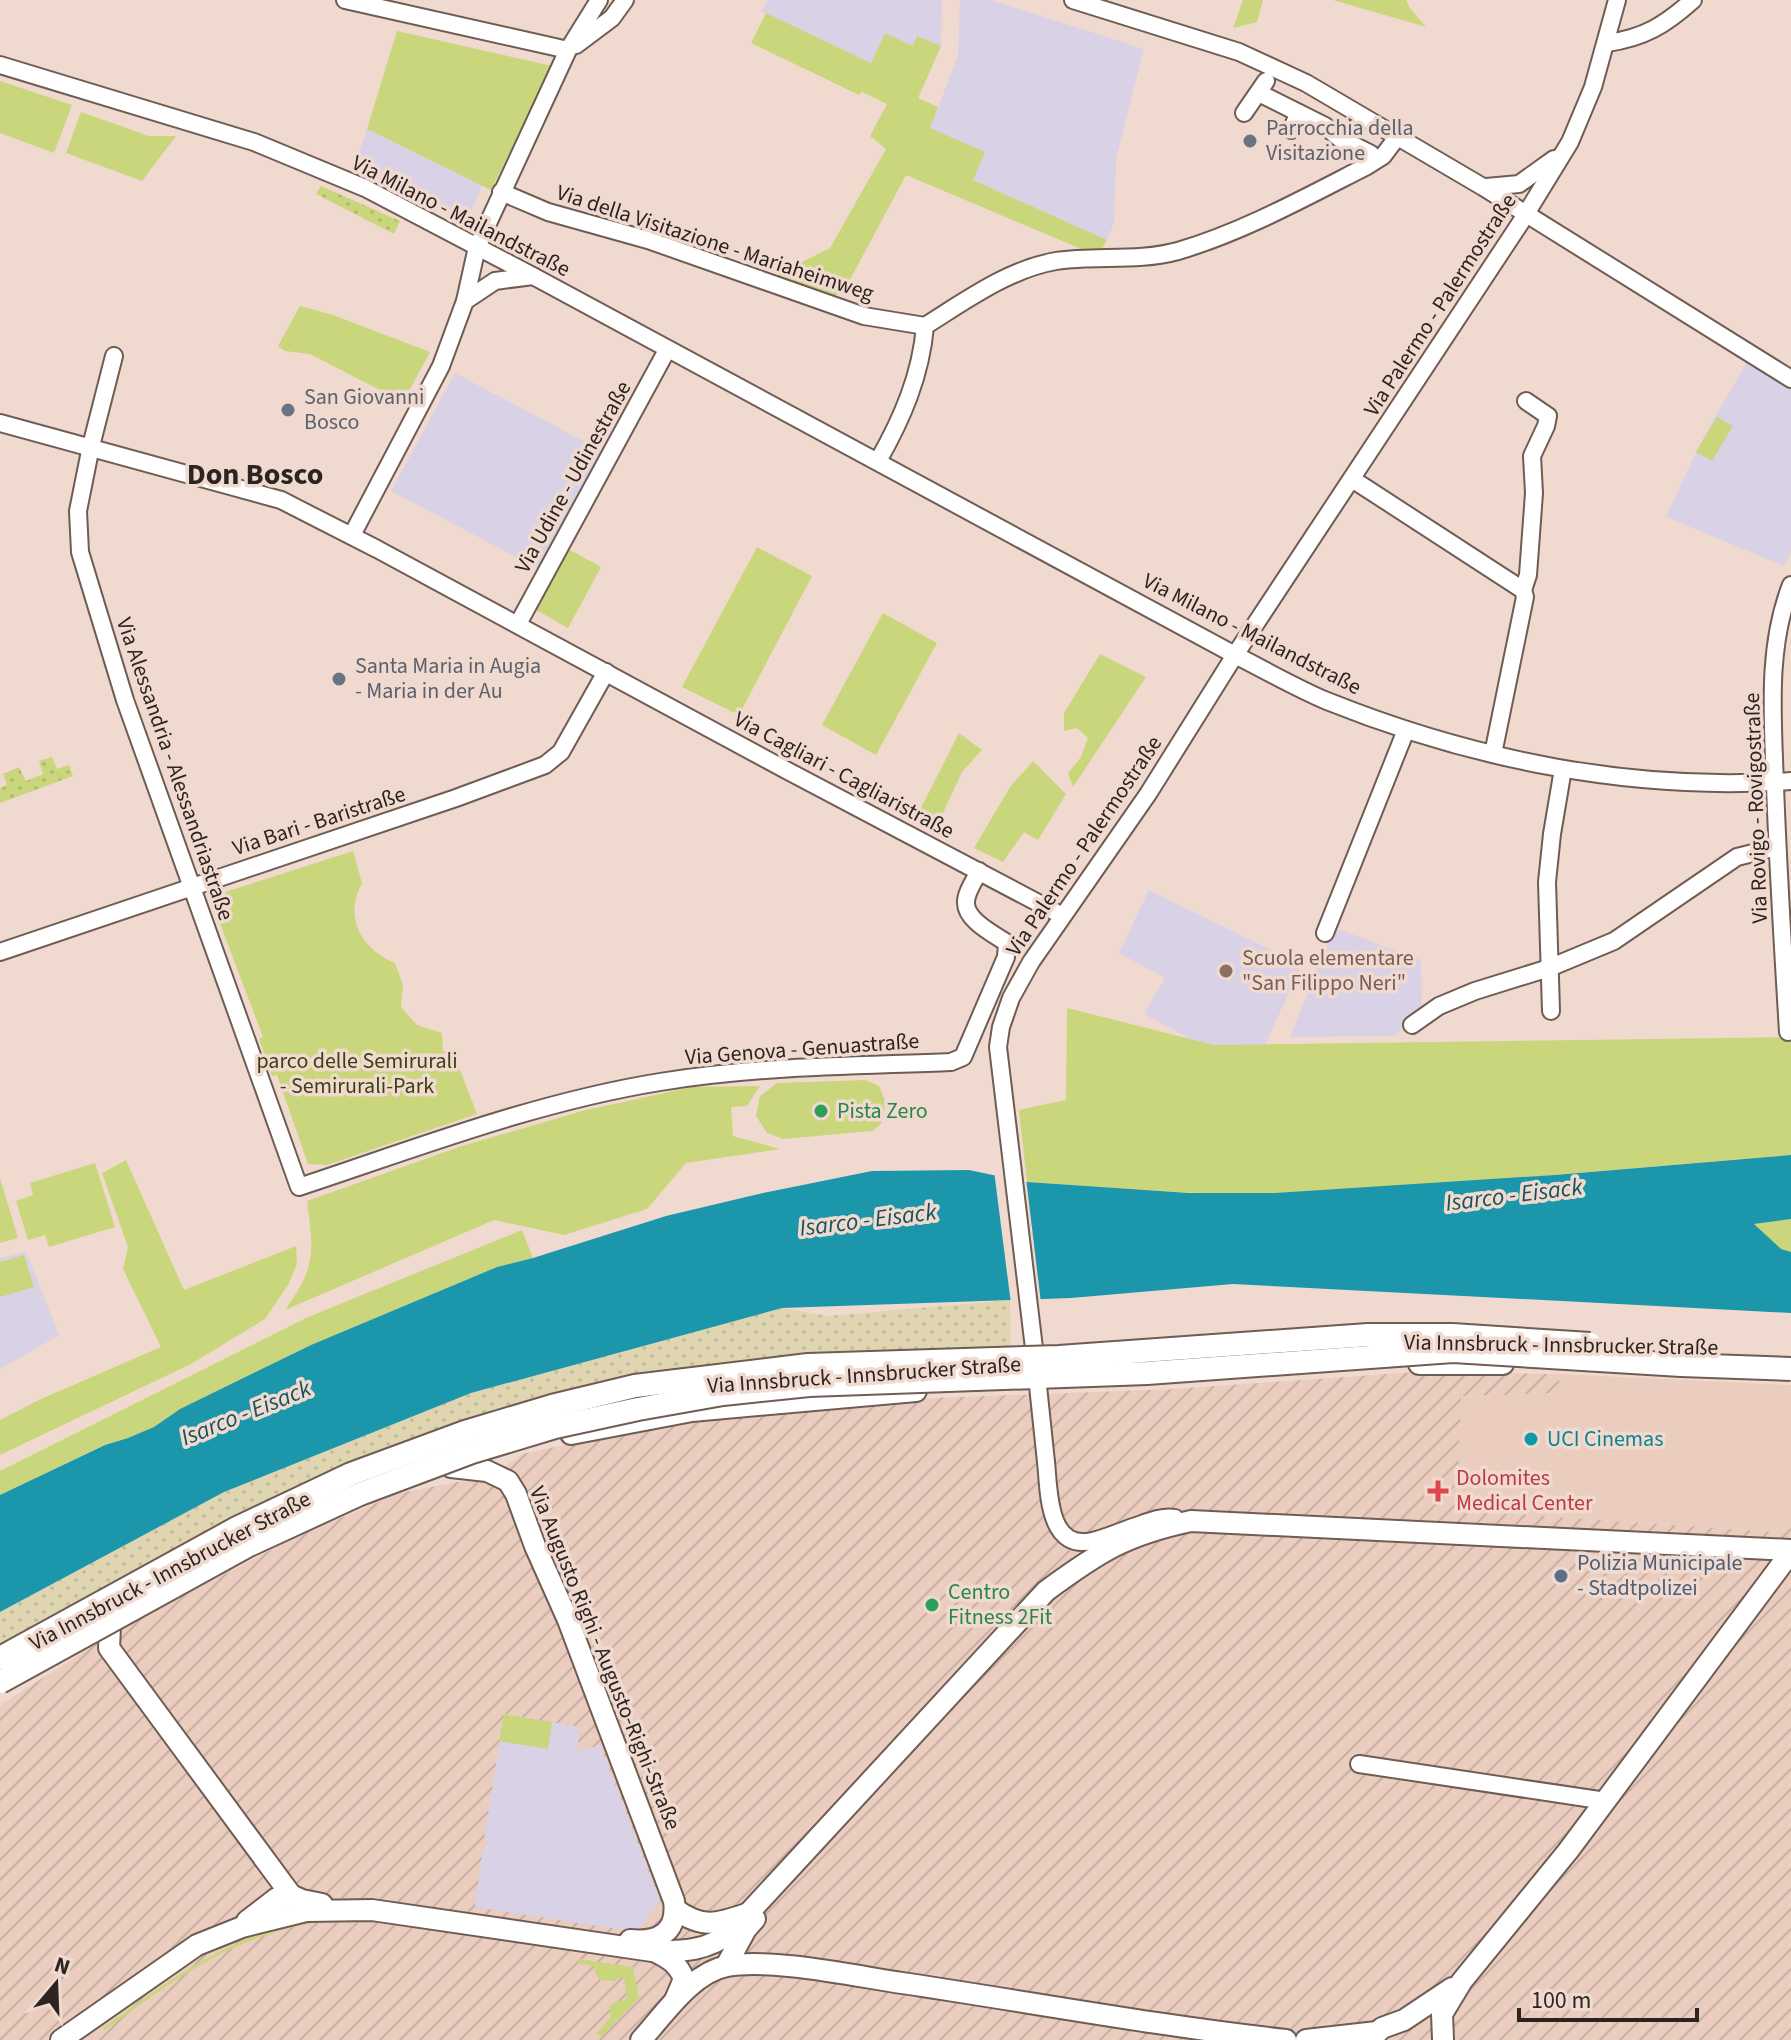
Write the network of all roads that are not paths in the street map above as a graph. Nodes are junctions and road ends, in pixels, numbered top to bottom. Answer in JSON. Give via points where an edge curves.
{"nodes":[{"id":1,"x":345,"y":0,"type":"edge"},
{"id":2,"x":599,"y":0,"type":"edge"},
{"id":3,"x":1073,"y":0,"type":"edge"},
{"id":4,"x":1617,"y":0,"type":"edge"},
{"id":5,"x":1693,"y":0,"type":"edge"},
{"id":6,"x":616,"y":7,"type":"edge"},
{"id":7,"x":588,"y":16,"type":"junction"},
{"id":8,"x":1607,"y":43,"type":"junction"},
{"id":9,"x":568,"y":50,"type":"junction"},
{"id":10,"x":0,"y":65,"type":"edge"},
{"id":11,"x":1244,"y":113,"type":"dead end"},
{"id":12,"x":1299,"y":113,"type":"junction"},
{"id":13,"x":1291,"y":130,"type":"dead end"},
{"id":14,"x":1398,"y":136,"type":"junction"},
{"id":15,"x":1565,"y":151,"type":"junction"},
{"id":16,"x":1371,"y":154,"type":"dead end"},
{"id":17,"x":1483,"y":187,"type":"junction"},
{"id":18,"x":501,"y":192,"type":"junction"},
{"id":19,"x":1526,"y":214,"type":"junction"},
{"id":20,"x":477,"y":247,"type":"junction"},
{"id":21,"x":533,"y":276,"type":"junction"},
{"id":22,"x":465,"y":301,"type":"junction"},
{"id":23,"x":925,"y":326,"type":"junction"},
{"id":24,"x":667,"y":350,"type":"junction"},
{"id":25,"x":114,"y":356,"type":"dead end"},
{"id":26,"x":1791,"y":379,"type":"edge"},
{"id":27,"x":1526,"y":401,"type":"dead end"},
{"id":28,"x":0,"y":423,"type":"edge"},
{"id":29,"x":91,"y":446,"type":"junction"},
{"id":30,"x":878,"y":461,"type":"junction"},
{"id":31,"x":1352,"y":479,"type":"junction"},
{"id":32,"x":352,"y":535,"type":"junction"},
{"id":33,"x":1791,"y":585,"type":"edge"},
{"id":34,"x":1523,"y":590,"type":"junction"},
{"id":35,"x":518,"y":624,"type":"junction"},
{"id":36,"x":1235,"y":655,"type":"junction"},
{"id":37,"x":606,"y":672,"type":"junction"},
{"id":38,"x":1406,"y":730,"type":"junction"},
{"id":39,"x":1493,"y":754,"type":"junction"},
{"id":40,"x":1563,"y":769,"type":"junction"},
{"id":41,"x":1783,"y":782,"type":"edge"},
{"id":42,"x":1777,"y":847,"type":"junction"},
{"id":43,"x":979,"y":871,"type":"junction"},
{"id":44,"x":191,"y":887,"type":"junction"},
{"id":45,"x":1061,"y":915,"type":"junction"},
{"id":46,"x":1325,"y":933,"type":"dead end"},
{"id":47,"x":0,"y":952,"type":"edge"},
{"id":48,"x":1549,"y":968,"type":"junction"},
{"id":49,"x":1551,"y":1011,"type":"dead end"},
{"id":50,"x":1412,"y":1025,"type":"dead end"},
{"id":51,"x":1788,"y":1032,"type":"dead end"},
{"id":52,"x":299,"y":1187,"type":"joint"},
{"id":53,"x":1791,"y":1354,"type":"edge"},
{"id":54,"x":1032,"y":1365,"type":"junction"},
{"id":55,"x":1791,"y":1372,"type":"edge"},
{"id":56,"x":1197,"y":1377,"type":"junction"},
{"id":57,"x":912,"y":1391,"type":"junction"},
{"id":58,"x":451,"y":1467,"type":"junction"},
{"id":59,"x":1191,"y":1521,"type":"junction"},
{"id":60,"x":1791,"y":1535,"type":"edge"},
{"id":61,"x":1727,"y":1548,"type":"junction"},
{"id":62,"x":1791,"y":1551,"type":"edge"},
{"id":63,"x":1765,"y":1586,"type":"junction"},
{"id":64,"x":110,"y":1627,"type":"junction"},
{"id":65,"x":0,"y":1658,"type":"edge"},
{"id":66,"x":0,"y":1682,"type":"edge"},
{"id":67,"x":0,"y":1690,"type":"edge"},
{"id":68,"x":1359,"y":1764,"type":"dead end"},
{"id":69,"x":1606,"y":1801,"type":"junction"},
{"id":70,"x":771,"y":1886,"type":"junction"},
{"id":71,"x":291,"y":1895,"type":"junction"},
{"id":72,"x":675,"y":1909,"type":"junction"},
{"id":73,"x":341,"y":1910,"type":"junction"},
{"id":74,"x":747,"y":1913,"type":"junction"},
{"id":75,"x":242,"y":1927,"type":"junction"},
{"id":76,"x":584,"y":1940,"type":"junction"},
{"id":77,"x":741,"y":1943,"type":"junction"},
{"id":78,"x":652,"y":1951,"type":"junction"},
{"id":79,"x":761,"y":1965,"type":"junction"},
{"id":80,"x":726,"y":1966,"type":"junction"},
{"id":81,"x":1462,"y":1981,"type":"junction"},
{"id":82,"x":671,"y":2008,"type":"junction"},
{"id":83,"x":1404,"y":2020,"type":"junction"},
{"id":84,"x":1374,"y":2036,"type":"edge"},
{"id":85,"x":1443,"y":2039,"type":"edge"},
{"id":86,"x":61,"y":2040,"type":"edge"},
{"id":87,"x":641,"y":2040,"type":"edge"},
{"id":88,"x":1286,"y":2040,"type":"edge"},
{"id":89,"x":1306,"y":2040,"type":"edge"}],
"edges":[{"from":1,"to":9,"type":"street"},
{"from":2,"to":7,"type":"street"},
{"from":3,"to":14,"type":"street","via":[[1239,52]]},
{"from":4,"to":8,"type":"street","name":"Via Palermo - Palermostraße"},
{"from":5,"to":8,"type":"street","via":[[1636,39]]},
{"from":6,"to":7,"type":"street"},
{"from":6,"to":9,"type":"street"},
{"from":7,"to":9,"type":"street"},
{"from":8,"to":15,"type":"street","name":"Via Palermo - Palermostraße","via":[[1581,122]]},
{"from":9,"to":18,"type":"street"},
{"from":10,"to":20,"type":"street","name":"Via Milano - Mailandstraße","via":[[254,142],[365,188]]},
{"from":11,"to":12,"type":"street","via":[[1262,87]]},
{"from":12,"to":13,"type":"street"},
{"from":12,"to":16,"type":"street"},
{"from":14,"to":17,"type":"street"},
{"from":14,"to":23,"type":"street","via":[[1367,166],[1223,234],[1156,255],[1034,267]]},
{"from":15,"to":17,"type":"street","name":"Via Palermo - Palermostraße","via":[[1519,184]]},
{"from":15,"to":19,"type":"street","name":"Via Palermo - Palermostraße"},
{"from":17,"to":19,"type":"street"},
{"from":18,"to":20,"type":"street"},
{"from":18,"to":23,"type":"street","name":"Via della Visitazione - Mariaheimweg","via":[[864,316]]},
{"from":19,"to":26,"type":"street"},
{"from":19,"to":31,"type":"street","name":"Via Palermo - Palermostraße"},
{"from":20,"to":21,"type":"street","name":"Via Milano - Mailandstraße"},
{"from":20,"to":22,"type":"street"},
{"from":21,"to":22,"type":"street","via":[[495,281]]},
{"from":21,"to":24,"type":"street","name":"Via Milano - Mailandstraße"},
{"from":22,"to":32,"type":"street","via":[[441,366]]},
{"from":23,"to":30,"type":"street","via":[[905,410]]},
{"from":24,"to":30,"type":"street","name":"Via Milano - Mailandstraße"},
{"from":24,"to":35,"type":"street","name":"Via Udine - Udinestraße"},
{"from":25,"to":29,"type":"street","name":"Via Alessandria - Alessandriastraße"},
{"from":27,"to":34,"type":"street","via":[[1548,416],[1532,456],[1534,493]]},
{"from":28,"to":29,"type":"street","name":"Via Cagliari - Cagliaristraße"},
{"from":29,"to":32,"type":"street","name":"Via Cagliari - Cagliaristraße","via":[[281,500]]},
{"from":29,"to":44,"type":"street","name":"Via Alessandria - Alessandriastraße","via":[[78,511],[80,552]]},
{"from":30,"to":36,"type":"street","name":"Via Milano - Mailandstraße"},
{"from":31,"to":34,"type":"street"},
{"from":31,"to":36,"type":"street","name":"Via Palermo - Palermostraße"},
{"from":32,"to":35,"type":"street","name":"Via Cagliari - Cagliaristraße"},
{"from":33,"to":41,"type":"street","name":"Via Rovigo - Rovigostraße","via":[[1775,645],[1772,712]]},
{"from":34,"to":39,"type":"street"},
{"from":35,"to":37,"type":"street","name":"Via Cagliari - Cagliaristraße"},
{"from":36,"to":38,"type":"street","name":"Via Milano - Mailandstraße","via":[[1325,700]]},
{"from":36,"to":45,"type":"street","name":"Via Palermo - Palermostraße","via":[[1148,794]]},
{"from":37,"to":43,"type":"street","name":"Via Cagliari - Cagliaristraße"},
{"from":37,"to":44,"type":"street","name":"Via Bari - Baristraße","via":[[561,752],[545,765]]},
{"from":38,"to":39,"type":"street","name":"Via Milano - Mailandstraße"},
{"from":38,"to":46,"type":"street"},
{"from":39,"to":40,"type":"street","name":"Via Milano - Mailandstraße"},
{"from":40,"to":41,"type":"street","name":"Via Milano - Mailandstraße","via":[[1673,782]]},
{"from":40,"to":48,"type":"street","via":[[1547,882]]},
{"from":41,"to":42,"type":"street","name":"Via Rovigo - Rovigostraße"},
{"from":42,"to":48,"type":"street","via":[[1737,857],[1614,941]]},
{"from":42,"to":51,"type":"street","name":"Via Rovigo - Rovigostraße"},
{"from":43,"to":45,"type":"street","name":"Via Cagliari - Cagliaristraße"},
{"from":43,"to":52,"type":"street","name":"Via Genova - Genuastraße","via":[[967,910],[1007,943],[1006,957],[963,1057],[951,1062],[744,1070],[656,1082],[543,1108]]},
{"from":44,"to":47,"type":"street","name":"Via Bari - Baristraße"},
{"from":44,"to":52,"type":"street","name":"Via Alessandria - Alessandriastraße"},
{"from":45,"to":54,"type":"street","name":"Via Palermo - Palermostraße","via":[[1018,986],[998,1047]]},
{"from":48,"to":49,"type":"street"},
{"from":48,"to":50,"type":"street","via":[[1475,991]]},
{"from":53,"to":65,"type":"highway","bridge":true,"via":[[1368,1335],[1074,1356],[808,1365],[635,1386],[465,1432],[351,1474],[237,1528]]},
{"from":54,"to":56,"type":"main road","via":[[1114,1362],[1166,1366]]},
{"from":54,"to":57,"type":"main road","via":[[954,1369]]},
{"from":54,"to":59,"type":"street","name":"Via Palermo - Palermostraße","bridge":true,"via":[[1051,1512],[1062,1533],[1081,1543],[1170,1517]]},
{"from":55,"to":56,"type":"main road","name":"Via Innsbruck - Innsbrucker Straße","via":[[1443,1362]]},
{"from":55,"to":66,"type":"highway","bridge":true,"via":[[1453,1351],[723,1394],[541,1431],[360,1494],[247,1546]]},
{"from":56,"to":57,"type":"main road","name":"Via Innsbruck - Innsbrucker Straße"},
{"from":57,"to":58,"type":"main road","name":"Via Innsbruck - Innsbrucker Straße","via":[[692,1411],[570,1434]]},
{"from":58,"to":64,"type":"main road","name":"Via Innsbruck - Innsbrucker Straße","via":[[274,1538]]},
{"from":58,"to":72,"type":"main road","name":"Via Augusto Righi - Augusto-Righi-Straße","via":[[487,1471],[508,1481],[516,1494]]},
{"from":59,"to":61,"type":"main road"},
{"from":59,"to":70,"type":"main road","via":[[1133,1535],[1046,1591]]},
{"from":60,"to":61,"type":"main road"},
{"from":61,"to":62,"type":"main road"},
{"from":61,"to":63,"type":"main road","via":[[1755,1561]]},
{"from":62,"to":63,"type":"main road"},
{"from":63,"to":69,"type":"main road"},
{"from":64,"to":67,"type":"main road","name":"Via Innsbruck - Innsbrucker Straße"},
{"from":64,"to":71,"type":"main road","via":[[109,1648]]},
{"from":68,"to":69,"type":"street"},
{"from":69,"to":81,"type":"main road"},
{"from":70,"to":74,"type":"main road"},
{"from":70,"to":77,"type":"main road","via":[[769,1903]]},
{"from":71,"to":73,"type":"main road"},
{"from":71,"to":75,"type":"main road","via":[[252,1914]]},
{"from":72,"to":74,"type":"main road","via":[[700,1923]]},
{"from":72,"to":76,"type":"main road","via":[[672,1927],[656,1937],[595,1935]]},
{"from":73,"to":75,"type":"main road","via":[[284,1915]]},
{"from":73,"to":76,"type":"main road"},
{"from":74,"to":78,"type":"main road","via":[[724,1938],[708,1946]]},
{"from":75,"to":86,"type":"main road","via":[[197,1945]]},
{"from":76,"to":78,"type":"main road"},
{"from":77,"to":79,"type":"main road","via":[[749,1959]]},
{"from":77,"to":80,"type":"main road"},
{"from":78,"to":82,"type":"main road","via":[[676,1964],[684,1979]]},
{"from":79,"to":80,"type":"main road"},
{"from":79,"to":88,"type":"main road"},
{"from":80,"to":82,"type":"main road","via":[[695,1983]]},
{"from":81,"to":83,"type":"main road"},
{"from":81,"to":85,"type":"main road","via":[[1442,2014]]},
{"from":82,"to":87,"type":"main road"},
{"from":83,"to":84,"type":"main road"},
{"from":83,"to":85,"type":"main road","via":[[1428,2026]]},
{"from":84,"to":89,"type":"main road"}]}
